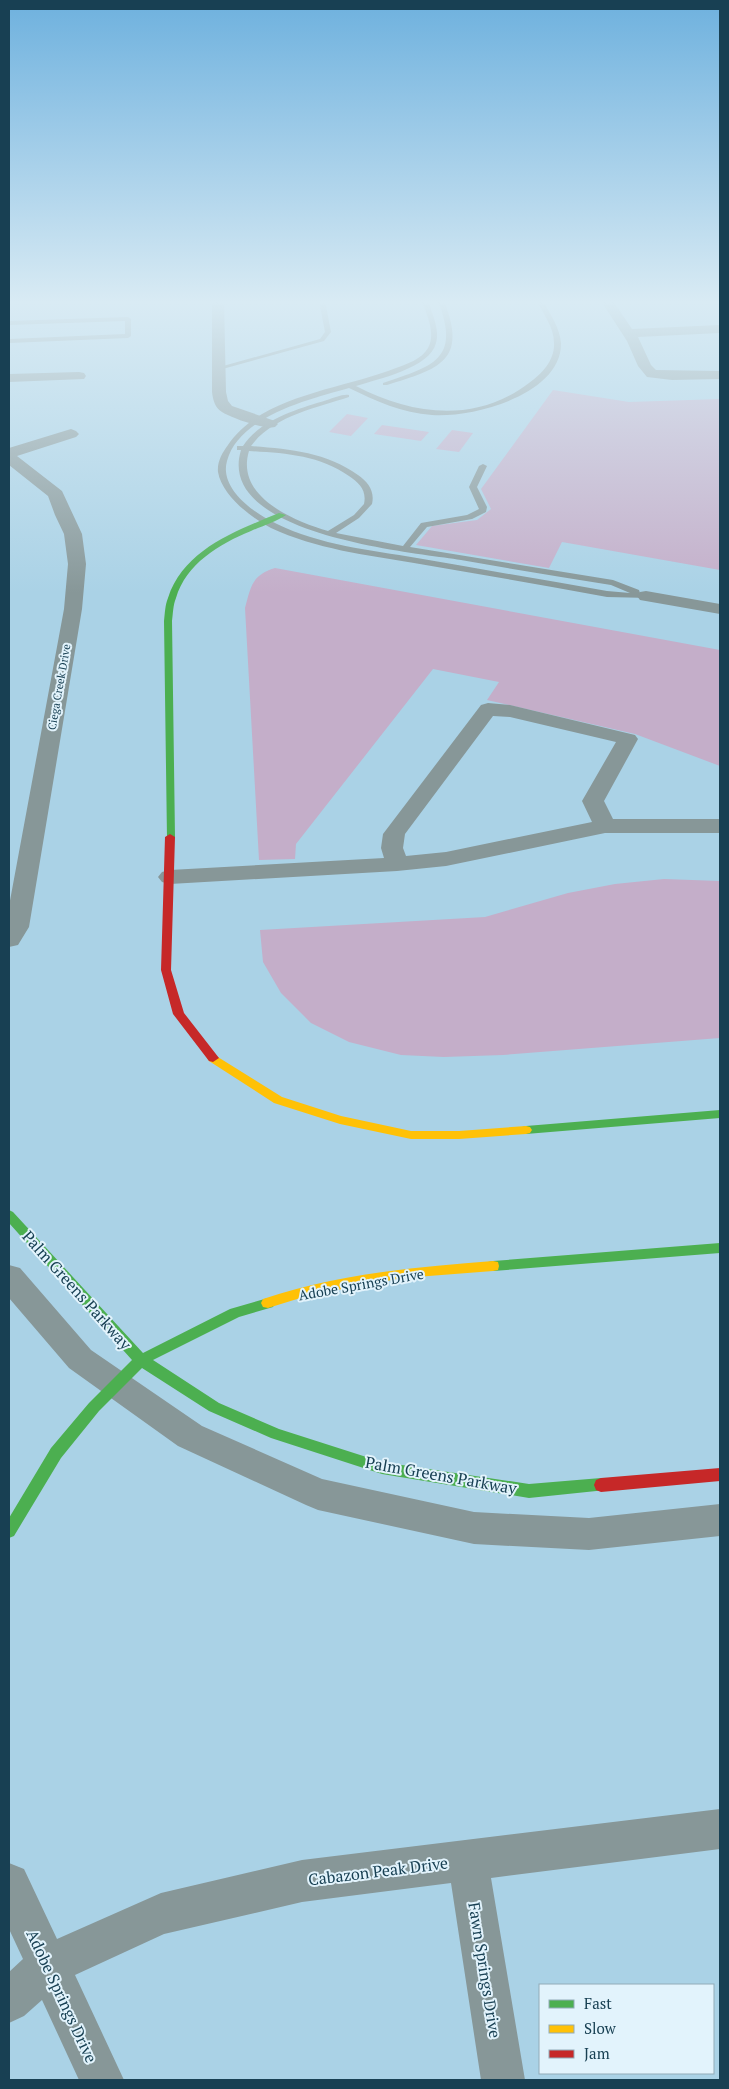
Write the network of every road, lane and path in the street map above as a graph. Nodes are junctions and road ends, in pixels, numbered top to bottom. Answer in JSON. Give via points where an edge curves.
{"nodes":[{"id":1,"x":221,"y":398,"type":"edge"},
{"id":2,"x":310,"y":398,"type":"edge"},
{"id":3,"x":338,"y":398,"type":"edge"},
{"id":4,"x":378,"y":398,"type":"edge"},
{"id":5,"x":513,"y":398,"type":"edge"},
{"id":6,"x":256,"y":419,"type":"junction"},
{"id":7,"x":270,"y":424,"type":"junction"},
{"id":8,"x":71,"y":434,"type":"dead end"},
{"id":9,"x":228,"y":448,"type":"junction"},
{"id":10,"x":246,"y":449,"type":"junction"},
{"id":11,"x":9,"y":453,"type":"edge"},
{"id":12,"x":9,"y":457,"type":"edge"},
{"id":13,"x":483,"y":466,"type":"dead end"},
{"id":14,"x":282,"y":515,"type":"junction"},
{"id":15,"x":264,"y":523,"type":"junction"},
{"id":16,"x":329,"y":534,"type":"junction"},
{"id":17,"x":406,"y":548,"type":"junction"},
{"id":18,"x":646,"y":596,"type":"junction"},
{"id":19,"x":720,"y":609,"type":"edge"},
{"id":20,"x":605,"y":826,"type":"junction"},
{"id":21,"x":720,"y":826,"type":"edge"},
{"id":22,"x":396,"y":864,"type":"junction"},
{"id":23,"x":18,"y":870,"type":"edge"},
{"id":24,"x":170,"y":877,"type":"junction"},
{"id":25,"x":9,"y":939,"type":"edge"},
{"id":26,"x":720,"y":1114,"type":"edge"},
{"id":27,"x":9,"y":1214,"type":"edge"},
{"id":28,"x":720,"y":1248,"type":"edge"},
{"id":29,"x":9,"y":1277,"type":"edge"},
{"id":30,"x":141,"y":1360,"type":"junction"},
{"id":31,"x":117,"y":1384,"type":"junction"},
{"id":32,"x":720,"y":1474,"type":"edge"},
{"id":33,"x":720,"y":1520,"type":"edge"},
{"id":34,"x":9,"y":1531,"type":"edge"},
{"id":35,"x":720,"y":1829,"type":"edge"},
{"id":36,"x":468,"y":1860,"type":"junction"},
{"id":37,"x":9,"y":1884,"type":"edge"},
{"id":38,"x":48,"y":1965,"type":"junction"},
{"id":39,"x":9,"y":2002,"type":"edge"},
{"id":40,"x":102,"y":2080,"type":"edge"},
{"id":41,"x":502,"y":2080,"type":"edge"}],
"edges":[{"from":1,"to":6,"type":"street","via":[[227,409]]},
{"from":2,"to":6,"type":"lane"},
{"from":3,"to":7,"type":"lane"},
{"from":4,"to":5,"type":"lane","via":[[396,406],[437,412],[474,410]]},
{"from":6,"to":7,"type":"street"},
{"from":6,"to":9,"type":"lane"},
{"from":7,"to":10,"type":"lane"},
{"from":8,"to":11,"type":"street"},
{"from":9,"to":10,"type":"lane"},
{"from":9,"to":15,"type":"lane","via":[[220,467],[222,477],[230,491]]},
{"from":10,"to":14,"type":"lane","via":[[242,461],[243,475],[250,488],[260,500]]},
{"from":10,"to":16,"type":"lane","via":[[315,455],[344,467],[361,481],[370,497],[365,509]]},
{"from":12,"to":23,"type":"street","name":"Ciega Creek Drive","via":[[56,494],[73,534],[77,564],[73,609]]},
{"from":13,"to":17,"type":"lane","via":[[473,487],[483,510],[469,517],[424,525]]},
{"from":14,"to":15,"type":"street"},
{"from":14,"to":16,"type":"lane"},
{"from":15,"to":18,"type":"lane","via":[[347,549],[607,594]]},
{"from":15,"to":24,"type":"street","via":[[219,542],[195,560],[178,581],[170,600]]},
{"from":16,"to":17,"type":"lane"},
{"from":17,"to":18,"type":"lane","via":[[613,583]]},
{"from":18,"to":19,"type":"street"},
{"from":20,"to":21,"type":"street"},
{"from":20,"to":22,"type":"street","via":[[446,859]]},
{"from":20,"to":22,"type":"street","via":[[593,801],[628,739],[510,711],[488,709],[394,834],[392,848]]},
{"from":22,"to":24,"type":"street"},
{"from":23,"to":25,"type":"street","name":"Ciega Creek Drive","via":[[17,926]]},
{"from":24,"to":26,"type":"street","via":[[166,970],[179,1014],[213,1058],[278,1100],[340,1120],[411,1135],[458,1135]]},
{"from":27,"to":30,"type":"street","name":"Palm Greens Parkway"},
{"from":28,"to":30,"type":"street","name":"Adobe Springs Drive","via":[[404,1273],[310,1290],[235,1313]]},
{"from":29,"to":31,"type":"street","via":[[80,1359]]},
{"from":30,"to":31,"type":"street","name":"Adobe Springs Drive"},
{"from":30,"to":32,"type":"street","name":"Palm Greens Parkway","via":[[214,1407],[276,1434],[382,1468],[529,1491]]},
{"from":31,"to":33,"type":"street","via":[[190,1436],[318,1494],[474,1528],[589,1534]]},
{"from":31,"to":34,"type":"street","name":"Adobe Springs Drive","via":[[56,1453]]},
{"from":35,"to":36,"type":"street","name":"Cabazon Peak Drive"},
{"from":36,"to":38,"type":"street","name":"Cabazon Peak Drive","via":[[302,1881],[161,1914]]},
{"from":36,"to":41,"type":"street","name":"Fawn Springs Drive"},
{"from":37,"to":38,"type":"street","name":"Adobe Springs Drive"},
{"from":38,"to":39,"type":"street"},
{"from":38,"to":40,"type":"street","name":"Adobe Springs Drive"}]}
